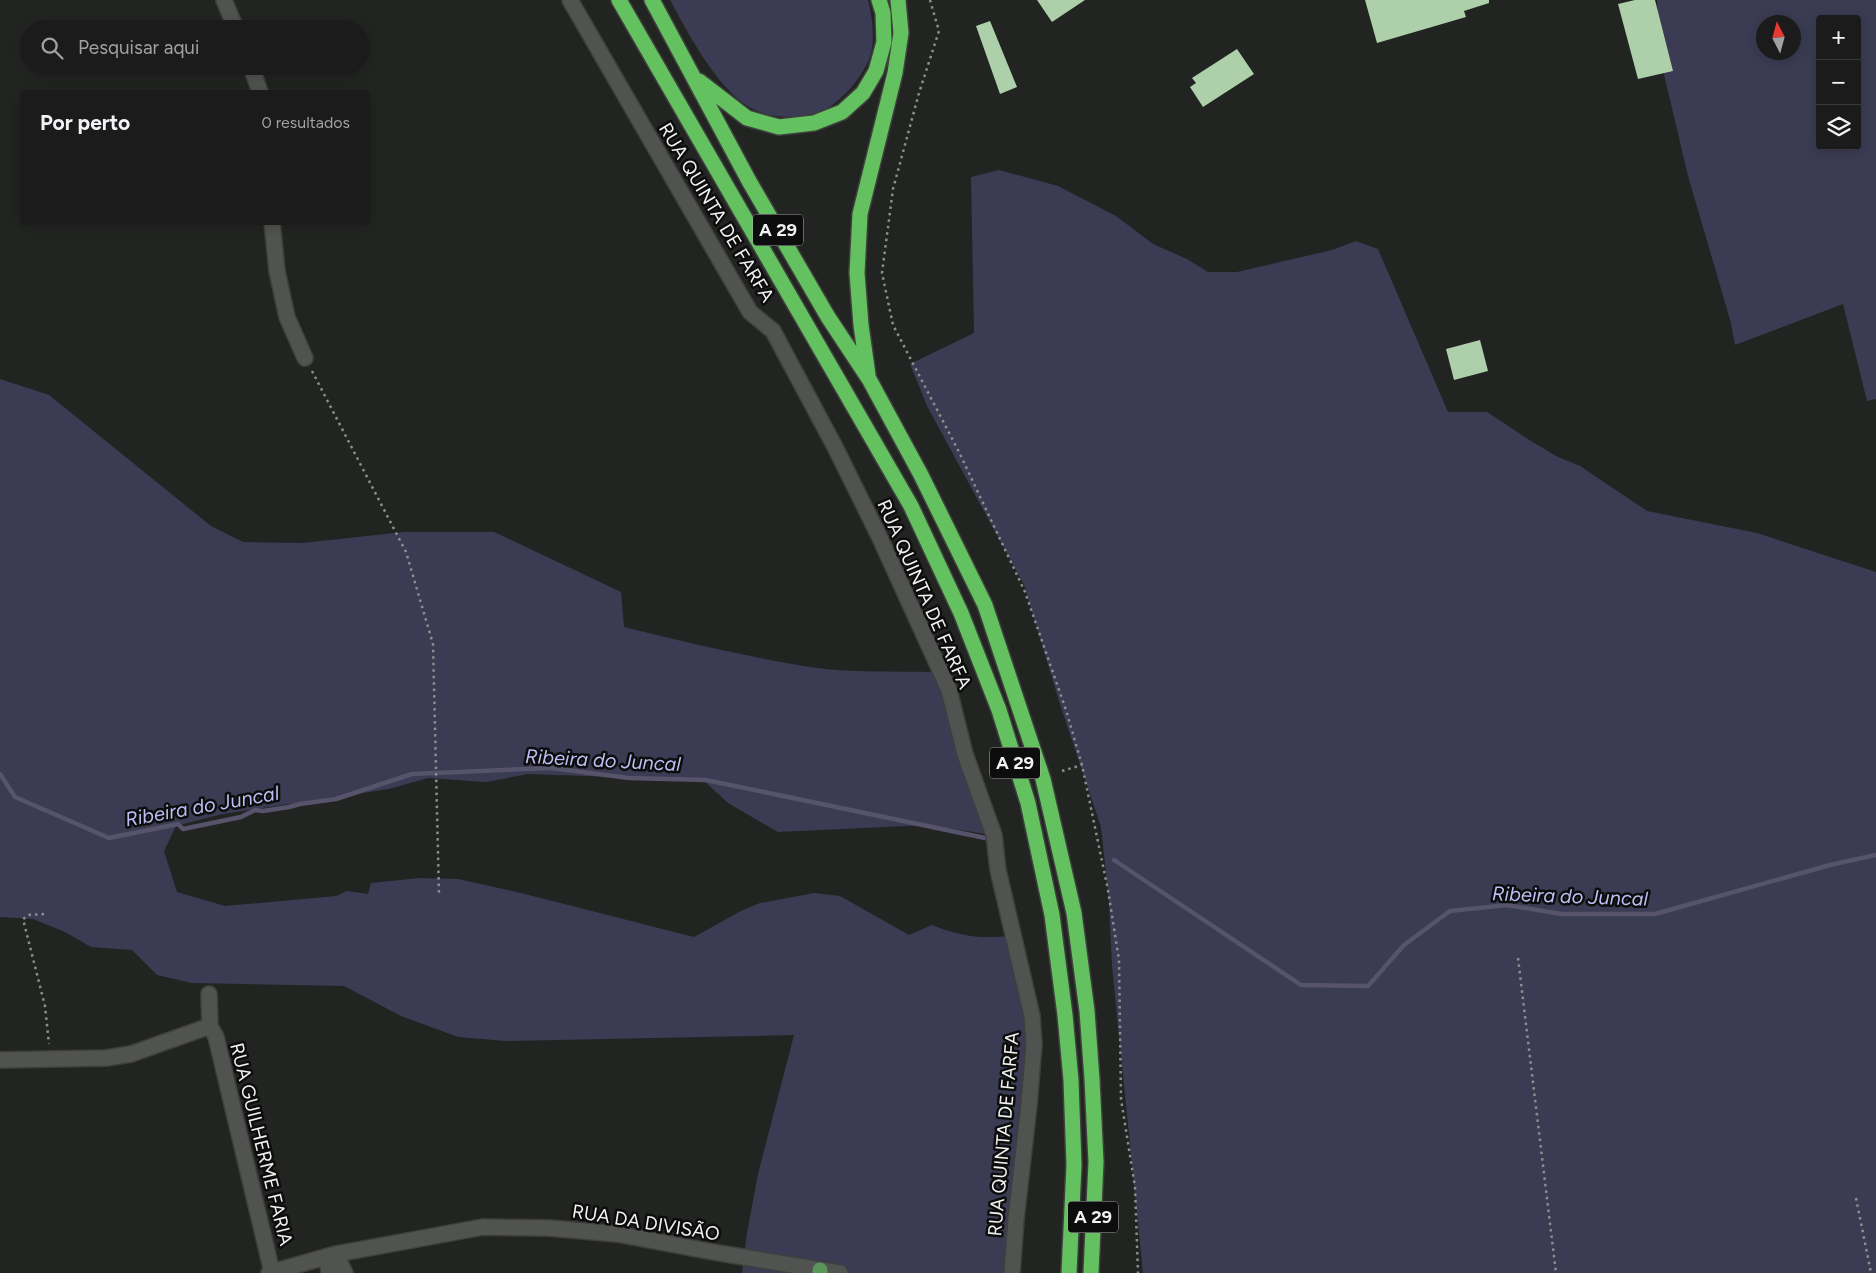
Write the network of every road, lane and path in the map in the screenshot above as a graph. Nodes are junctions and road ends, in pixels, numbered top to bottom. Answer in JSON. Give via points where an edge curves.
{"nodes":[{"id":1,"x":224,"y":0,"type":"edge"},
{"id":2,"x":570,"y":0,"type":"edge"},
{"id":3,"x":619,"y":0,"type":"edge"},
{"id":4,"x":652,"y":0,"type":"edge"},
{"id":5,"x":879,"y":0,"type":"edge"},
{"id":6,"x":898,"y":0,"type":"edge"},
{"id":7,"x":930,"y":0,"type":"edge"},
{"id":8,"x":232,"y":20,"type":"edge"},
{"id":9,"x":254,"y":75,"type":"edge"},
{"id":10,"x":694,"y":77,"type":"junction"},
{"id":11,"x":259,"y":90,"type":"edge"},
{"id":12,"x":272,"y":225,"type":"edge"},
{"id":13,"x":305,"y":358,"type":"joint"},
{"id":14,"x":869,"y":379,"type":"junction"},
{"id":15,"x":1082,"y":765,"type":"junction"},
{"id":16,"x":1062,"y":771,"type":"dead end"},
{"id":17,"x":439,"y":895,"type":"dead end"},
{"id":18,"x":44,"y":914,"type":"dead end"},
{"id":19,"x":1518,"y":958,"type":"dead end"},
{"id":20,"x":209,"y":994,"type":"dead end"},
{"id":21,"x":210,"y":1026,"type":"junction"},
{"id":22,"x":51,"y":1058,"type":"junction"},
{"id":23,"x":0,"y":1060,"type":"edge"},
{"id":24,"x":1856,"y":1198,"type":"dead end"},
{"id":25,"x":331,"y":1255,"type":"junction"},
{"id":26,"x":820,"y":1272,"type":"edge"},
{"id":27,"x":271,"y":1273,"type":"edge"},
{"id":28,"x":329,"y":1273,"type":"edge"},
{"id":29,"x":345,"y":1273,"type":"edge"},
{"id":30,"x":840,"y":1273,"type":"edge"},
{"id":31,"x":1012,"y":1273,"type":"edge"},
{"id":32,"x":1069,"y":1273,"type":"edge"},
{"id":33,"x":1091,"y":1273,"type":"edge"},
{"id":34,"x":1138,"y":1273,"type":"edge"},
{"id":35,"x":1556,"y":1273,"type":"edge"},
{"id":36,"x":1871,"y":1273,"type":"edge"}],
"edges":[{"from":1,"to":8,"type":"street"},
{"from":2,"to":31,"type":"street","name":"RUA QUINTA DE FARFA","via":[[750,312],[773,331],[875,527],[949,690],[965,754],[994,835],[998,870],[1032,1016],[1034,1044]]},
{"from":3,"to":32,"type":"highway","number":"A 29","via":[[910,506],[961,613],[998,710],[1028,804],[1052,915],[1064,1006],[1074,1165]]},
{"from":4,"to":10,"type":"highway","number":"A 29"},
{"from":5,"to":10,"type":"highway","via":[[884,42],[876,70],[863,93],[842,112],[814,123],[779,127],[746,118]]},
{"from":6,"to":14,"type":"highway","via":[[901,33],[895,73],[860,214],[857,273]]},
{"from":7,"to":15,"type":"path","via":[[939,30],[893,189],[882,274],[893,325],[959,452],[1025,592]]},
{"from":9,"to":11,"type":"street"},
{"from":10,"to":14,"type":"highway","number":"A 29","via":[[759,198],[828,317]]},
{"from":12,"to":13,"type":"street","via":[[286,317]]},
{"from":13,"to":17,"type":"path","via":[[406,552],[433,644]]},
{"from":14,"to":33,"type":"highway","number":"A 29","via":[[985,605],[1043,779],[1074,913],[1088,1011],[1096,1162]]},
{"from":15,"to":16,"type":"path"},
{"from":15,"to":34,"type":"path","via":[[1108,890],[1118,960],[1121,1099],[1135,1187]]},
{"from":18,"to":22,"type":"path","via":[[29,915],[23,919],[45,1006]]},
{"from":19,"to":35,"type":"path"},
{"from":20,"to":21,"type":"street","name":"RUA GUILHERME FARIA"},
{"from":21,"to":22,"type":"street","via":[[131,1054],[106,1058]]},
{"from":21,"to":27,"type":"street","name":"RUA GUILHERME FARIA","via":[[216,1037]]},
{"from":22,"to":23,"type":"street"},
{"from":24,"to":36,"type":"path"},
{"from":25,"to":26,"type":"street","name":"RUA DA DIVISÃO","via":[[483,1227],[549,1228],[618,1234]]},
{"from":25,"to":27,"type":"street","name":"RUA DA DIVISÃO"},
{"from":25,"to":28,"type":"street"},
{"from":25,"to":29,"type":"street"},
{"from":26,"to":30,"type":"street","name":"RUA DA DIVISÃO"}]}
